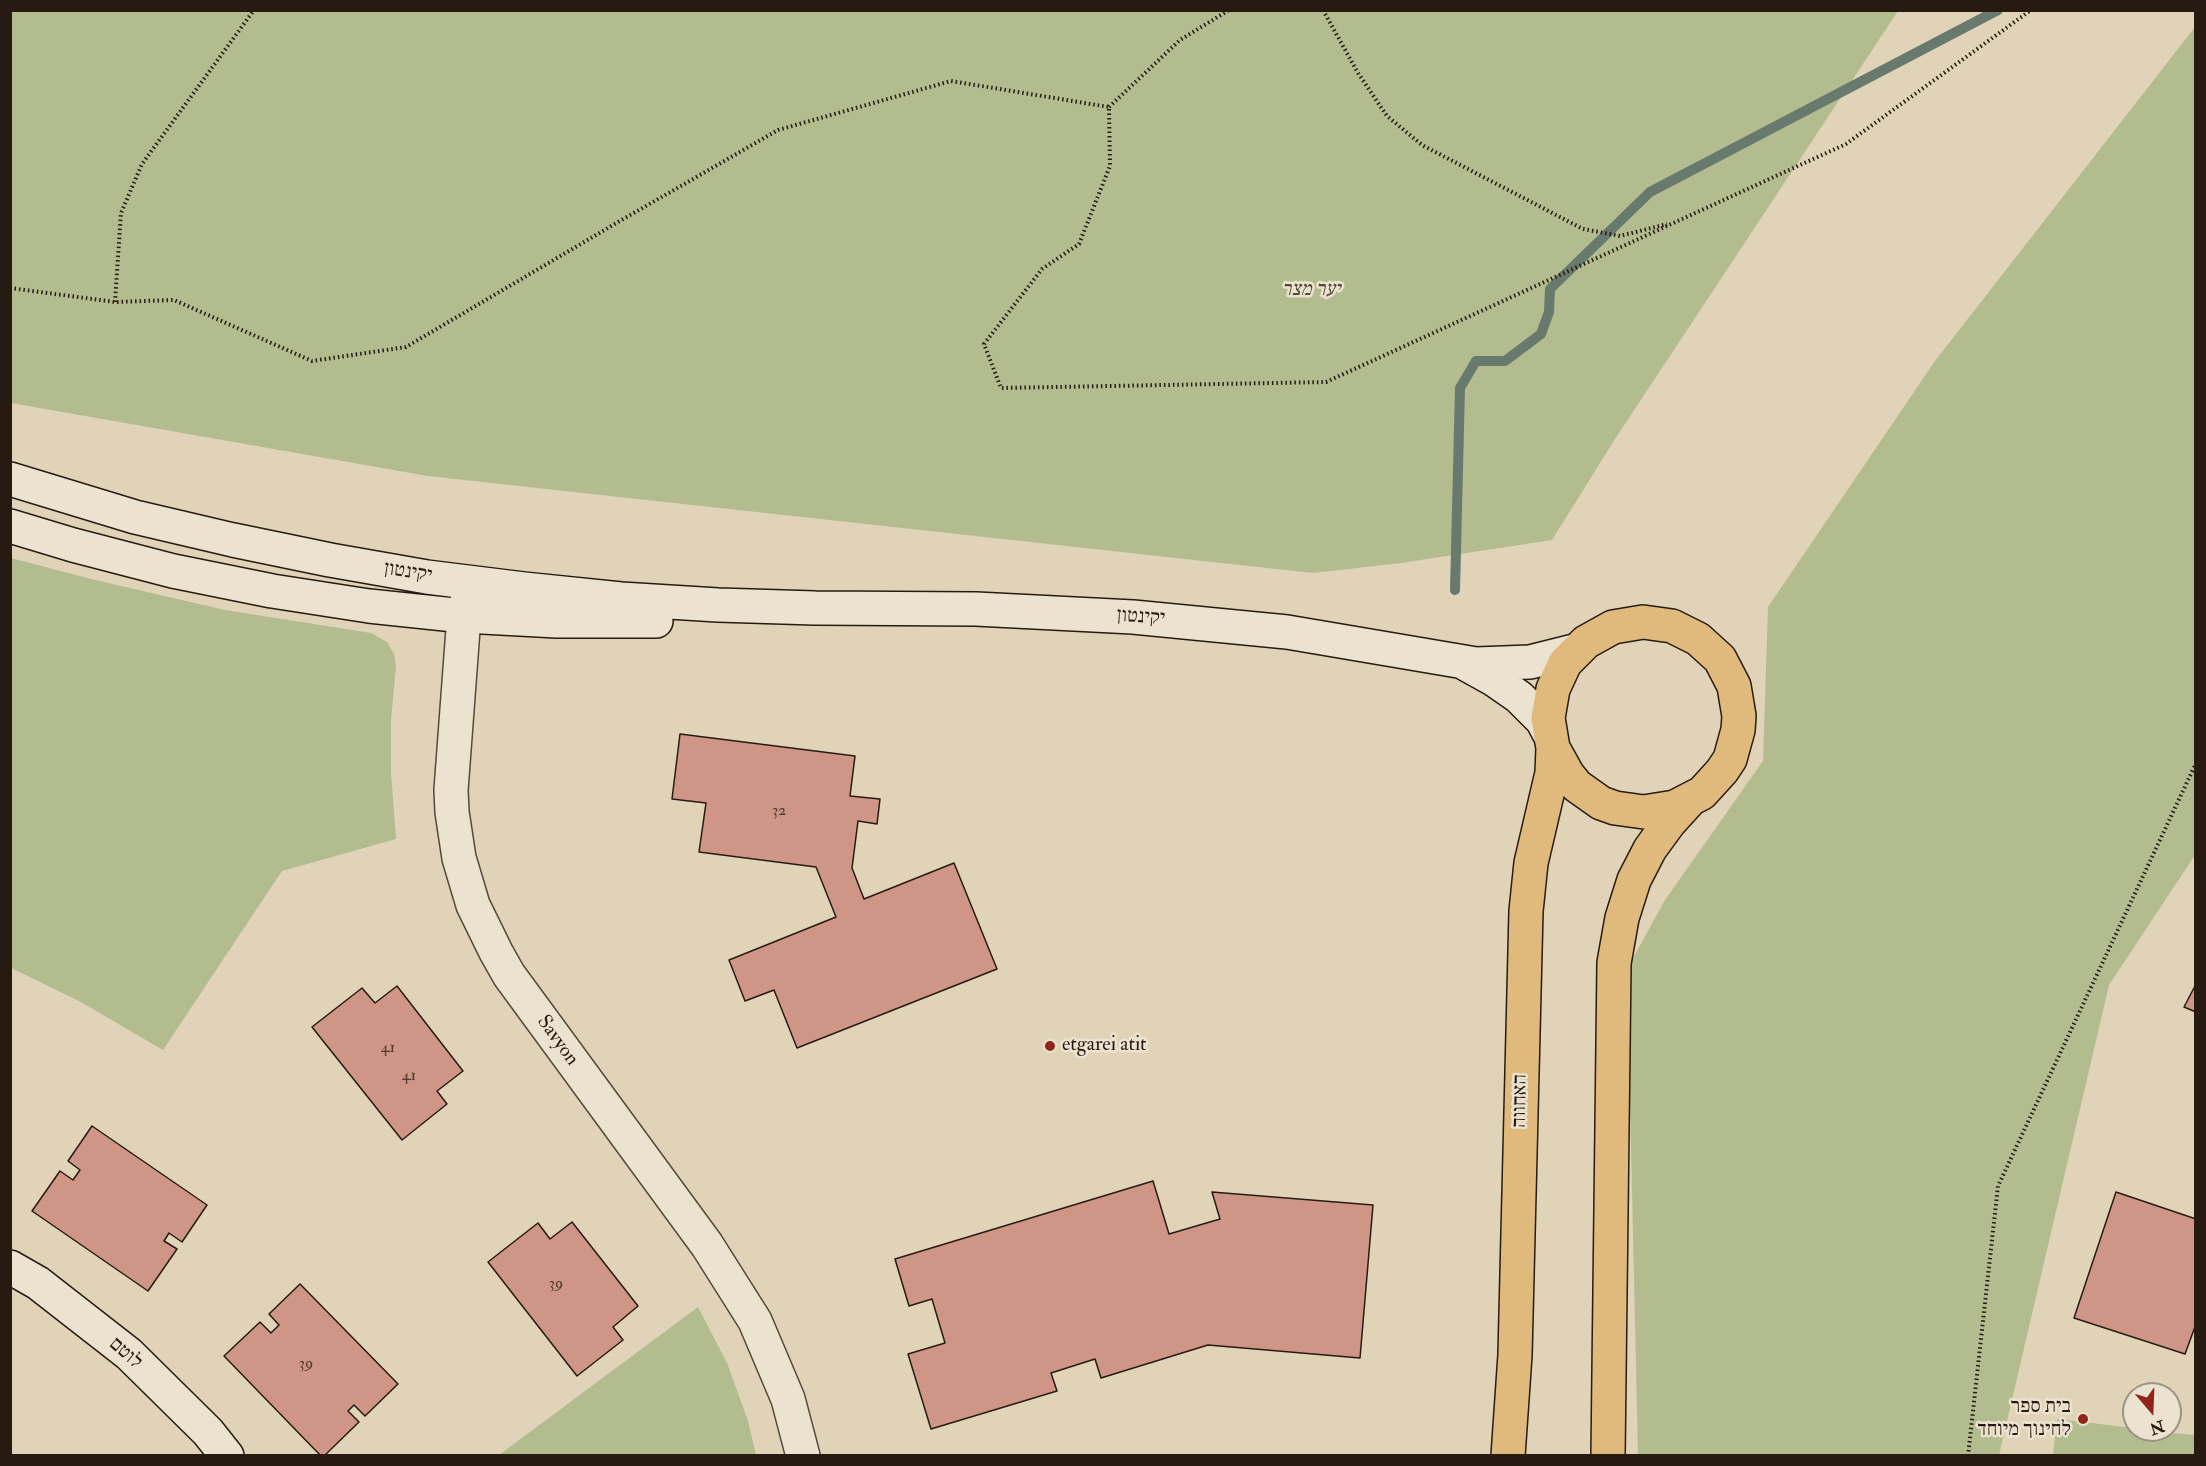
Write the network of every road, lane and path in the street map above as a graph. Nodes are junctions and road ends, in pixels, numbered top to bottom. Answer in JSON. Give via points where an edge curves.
{"nodes":[{"id":1,"x":254,"y":10,"type":"edge"},
{"id":2,"x":1229,"y":10,"type":"edge"},
{"id":3,"x":1323,"y":10,"type":"edge"},
{"id":4,"x":2031,"y":10,"type":"edge"},
{"id":5,"x":1109,"y":107,"type":"junction"},
{"id":6,"x":1677,"y":222,"type":"junction"},
{"id":7,"x":10,"y":288,"type":"edge"},
{"id":8,"x":115,"y":302,"type":"junction"},
{"id":9,"x":10,"y":479,"type":"edge"},
{"id":10,"x":10,"y":526,"type":"edge"},
{"id":11,"x":471,"y":582,"type":"junction"},
{"id":12,"x":815,"y":608,"type":"junction"},
{"id":13,"x":464,"y":616,"type":"junction"},
{"id":14,"x":1574,"y":651,"type":"junction"},
{"id":15,"x":1465,"y":663,"type":"junction"},
{"id":16,"x":1551,"y":741,"type":"junction"},
{"id":17,"x":2196,"y":763,"type":"edge"},
{"id":18,"x":1689,"y":801,"type":"junction"},
{"id":19,"x":10,"y":1267,"type":"edge"},
{"id":20,"x":227,"y":1455,"type":"edge"},
{"id":21,"x":803,"y":1455,"type":"edge"},
{"id":22,"x":1508,"y":1455,"type":"edge"},
{"id":23,"x":1608,"y":1455,"type":"edge"},
{"id":24,"x":1968,"y":1455,"type":"edge"}],
"edges":[{"from":1,"to":8,"type":"path","via":[[142,164],[122,213]]},
{"from":2,"to":5,"type":"path","via":[[1180,40]]},
{"from":3,"to":6,"type":"path","via":[[1358,74],[1387,116],[1422,145],[1583,228],[1620,236]]},
{"from":4,"to":6,"type":"path","via":[[1846,144]]},
{"from":5,"to":6,"type":"path","via":[[1110,166],[1079,244],[1042,269],[984,344],[1001,388],[1326,382]]},
{"from":5,"to":8,"type":"path","via":[[951,81],[778,130],[405,347],[312,361],[174,300]]},
{"from":7,"to":8,"type":"path"},
{"from":9,"to":11,"type":"street","name":"יקינטון","via":[[135,517],[233,540],[330,561]]},
{"from":10,"to":13,"type":"street","name":"יקינטון","via":[[173,571],[272,591]]},
{"from":11,"to":12,"type":"street","name":"יקינטון","via":[[621,599]]},
{"from":11,"to":13,"type":"street","name":"Savyon"},
{"from":12,"to":13,"type":"street","name":"יקינטון","via":[[647,621]]},
{"from":12,"to":15,"type":"street","name":"יקינטון","via":[[976,609],[1185,621],[1287,632]]},
{"from":13,"to":21,"type":"street","name":"Savyon","via":[[452,812],[459,858],[473,905],[509,975],[707,1245],[755,1321],[788,1399]]},
{"from":14,"to":15,"type":"street","name":"יקינטון","via":[[1530,662]]},
{"from":14,"to":16,"type":"main road","via":[[1552,689]]},
{"from":14,"to":18,"type":"main road","via":[[1613,627],[1650,622],[1686,631],[1720,659],[1734,686],[1738,730],[1730,759],[1722,771]]},
{"from":15,"to":16,"type":"street","name":"יקינטון","via":[[1519,697],[1542,720]]},
{"from":16,"to":18,"type":"main road","via":[[1568,775],[1601,803],[1644,812]]},
{"from":16,"to":22,"type":"main road","name":"האחווה","via":[[1552,773],[1535,844],[1526,911],[1515,1355]]},
{"from":17,"to":24,"type":"path","via":[[1998,1186]]},
{"from":18,"to":23,"type":"main road","via":[[1650,849],[1634,880],[1614,963]]},
{"from":19,"to":20,"type":"street","name":"לוטם","via":[[38,1283],[129,1354]]}]}
